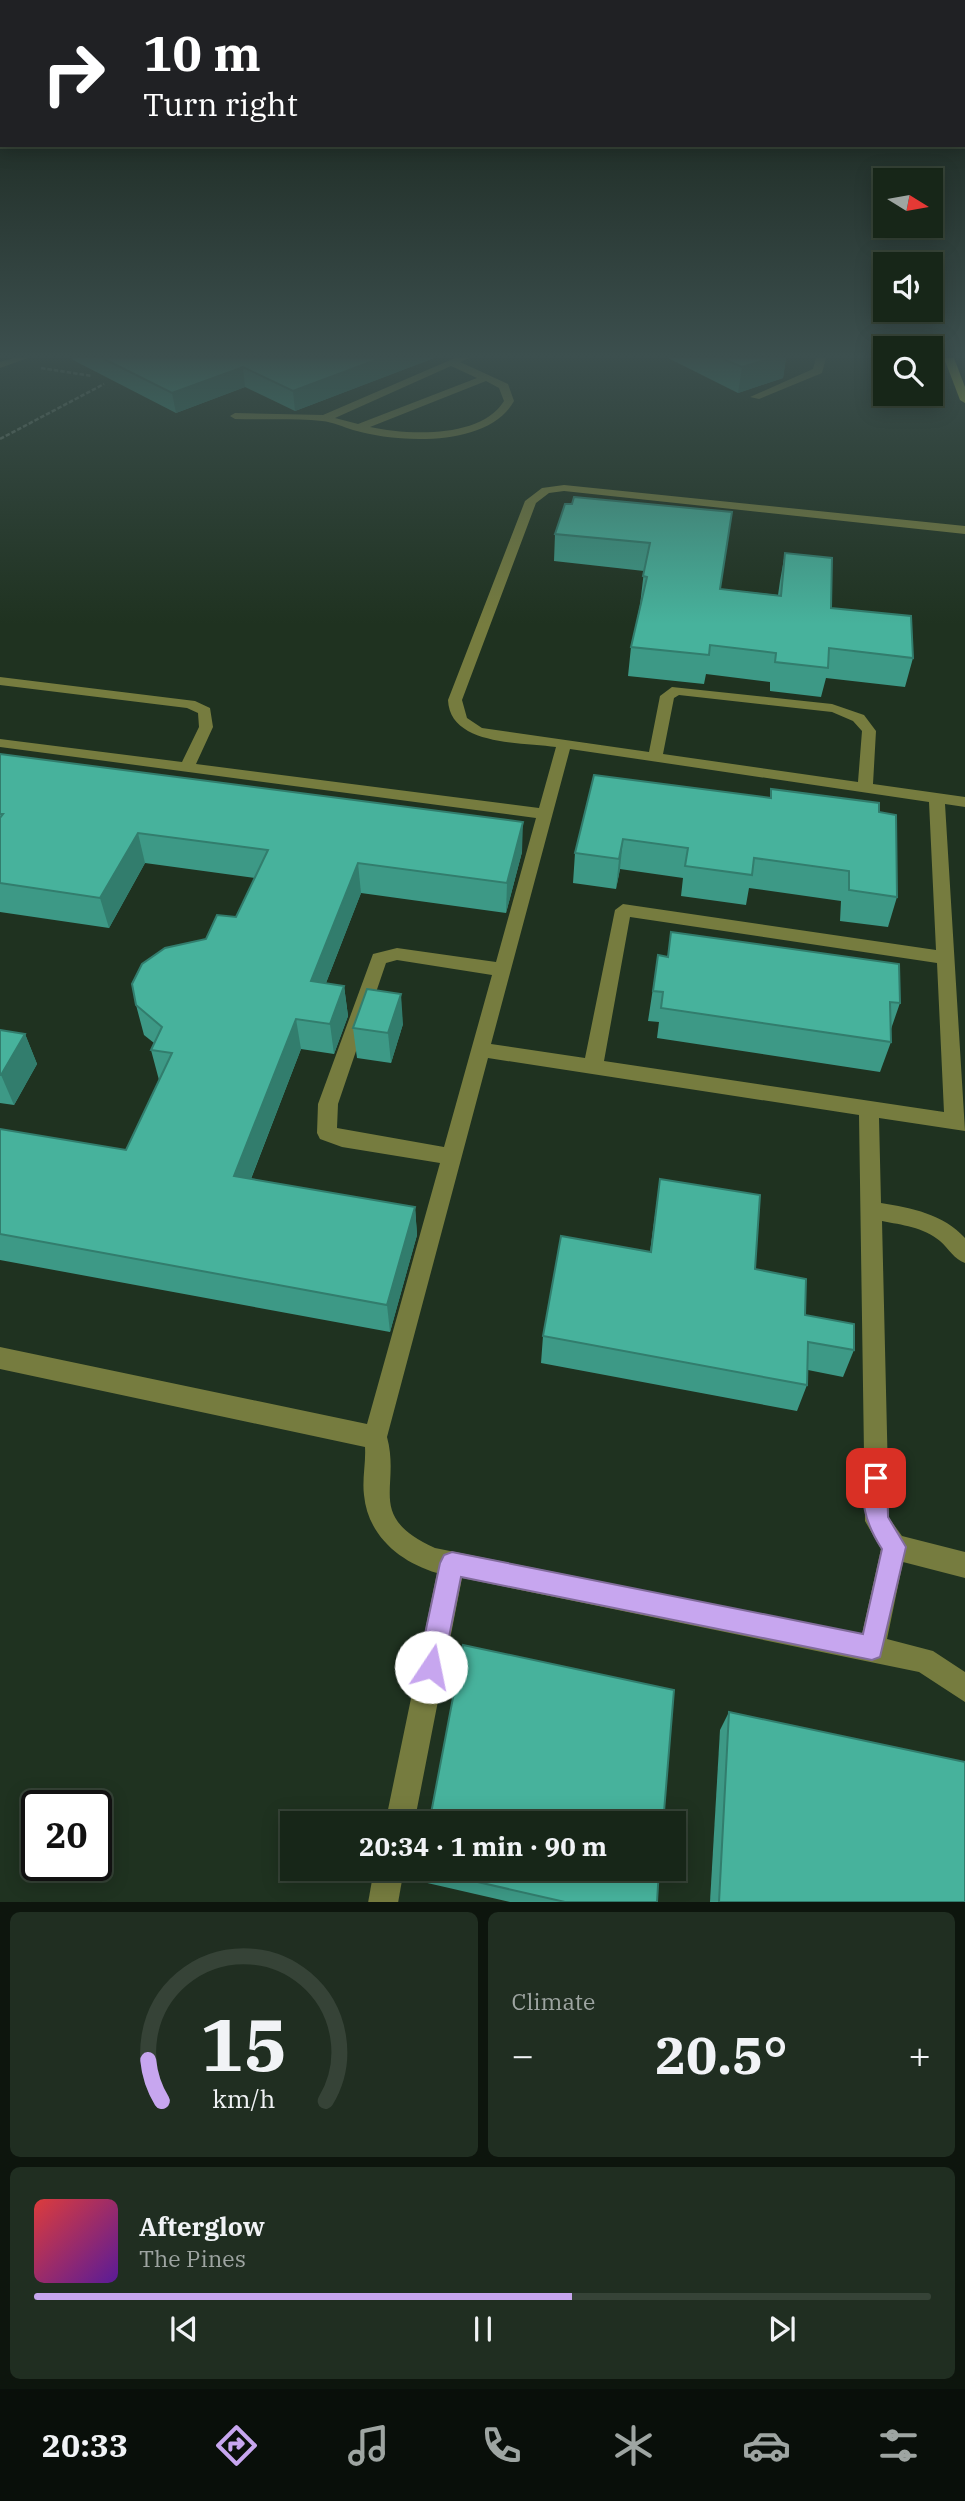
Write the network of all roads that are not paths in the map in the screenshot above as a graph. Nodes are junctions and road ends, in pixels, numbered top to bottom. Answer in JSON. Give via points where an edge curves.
{"nodes":[{"id":1,"x":965,"y":530,"type":"edge"},
{"id":2,"x":0,"y":681,"type":"edge"},
{"id":3,"x":0,"y":743,"type":"edge"},
{"id":4,"x":564,"y":744,"type":"junction"},
{"id":5,"x":654,"y":757,"type":"junction"},
{"id":6,"x":187,"y":767,"type":"junction"},
{"id":7,"x":865,"y":787,"type":"junction"},
{"id":8,"x":937,"y":798,"type":"junction"},
{"id":9,"x":965,"y":802,"type":"edge"},
{"id":10,"x":545,"y":814,"type":"junction"},
{"id":11,"x":946,"y":958,"type":"junction"},
{"id":12,"x":503,"y":970,"type":"junction"},
{"id":13,"x":481,"y":1050,"type":"junction"},
{"id":14,"x":593,"y":1067,"type":"junction"},
{"id":15,"x":869,"y":1109,"type":"junction"},
{"id":16,"x":960,"y":1122,"type":"edge"},
{"id":17,"x":452,"y":1157,"type":"junction"},
{"id":18,"x":871,"y":1210,"type":"junction"},
{"id":19,"x":965,"y":1254,"type":"edge"},
{"id":20,"x":0,"y":1358,"type":"edge"},
{"id":21,"x":375,"y":1437,"type":"junction"},
{"id":22,"x":894,"y":1547,"type":"junction"},
{"id":23,"x":452,"y":1563,"type":"junction"},
{"id":24,"x":965,"y":1565,"type":"edge"},
{"id":25,"x":872,"y":1648,"type":"junction"},
{"id":26,"x":965,"y":1688,"type":"edge"},
{"id":27,"x":402,"y":1811,"type":"edge"},
{"id":28,"x":387,"y":1881,"type":"edge"},
{"id":29,"x":383,"y":1902,"type":"edge"}],
"edges":[{"from":1,"to":4,"type":"lane","via":[[564,488],[539,493],[526,514],[455,700],[455,712],[472,730]]},
{"from":2,"to":6,"type":"lane","via":[[190,704],[205,711],[206,727]]},
{"from":3,"to":6,"type":"lane"},
{"from":4,"to":5,"type":"lane"},
{"from":4,"to":10,"type":"lane"},
{"from":5,"to":7,"type":"lane"},
{"from":5,"to":7,"type":"lane","via":[[667,696],[677,690],[832,708],[854,714],[869,732]]},
{"from":6,"to":10,"type":"lane"},
{"from":7,"to":8,"type":"lane"},
{"from":8,"to":9,"type":"lane"},
{"from":8,"to":11,"type":"lane"},
{"from":10,"to":12,"type":"lane"},
{"from":11,"to":14,"type":"lane","via":[[623,910]]},
{"from":11,"to":16,"type":"lane"},
{"from":12,"to":13,"type":"lane"},
{"from":12,"to":17,"type":"lane","via":[[397,954],[379,959],[328,1104],[327,1133]]},
{"from":13,"to":14,"type":"lane"},
{"from":13,"to":17,"type":"lane"},
{"from":14,"to":15,"type":"lane"},
{"from":15,"to":16,"type":"lane"},
{"from":15,"to":18,"type":"lane"},
{"from":17,"to":21,"type":"lane"},
{"from":18,"to":19,"type":"lane","via":[[933,1223],[953,1237]]},
{"from":18,"to":22,"type":"lane","via":[[877,1521]]},
{"from":20,"to":21,"type":"lane"},
{"from":21,"to":23,"type":"lane","via":[[380,1520],[407,1549]]},
{"from":22,"to":24,"type":"lane"},
{"from":22,"to":25,"type":"lane"},
{"from":23,"to":25,"type":"lane"},
{"from":23,"to":27,"type":"lane"},
{"from":25,"to":26,"type":"lane","via":[[924,1660]]},
{"from":28,"to":29,"type":"lane"}]}
